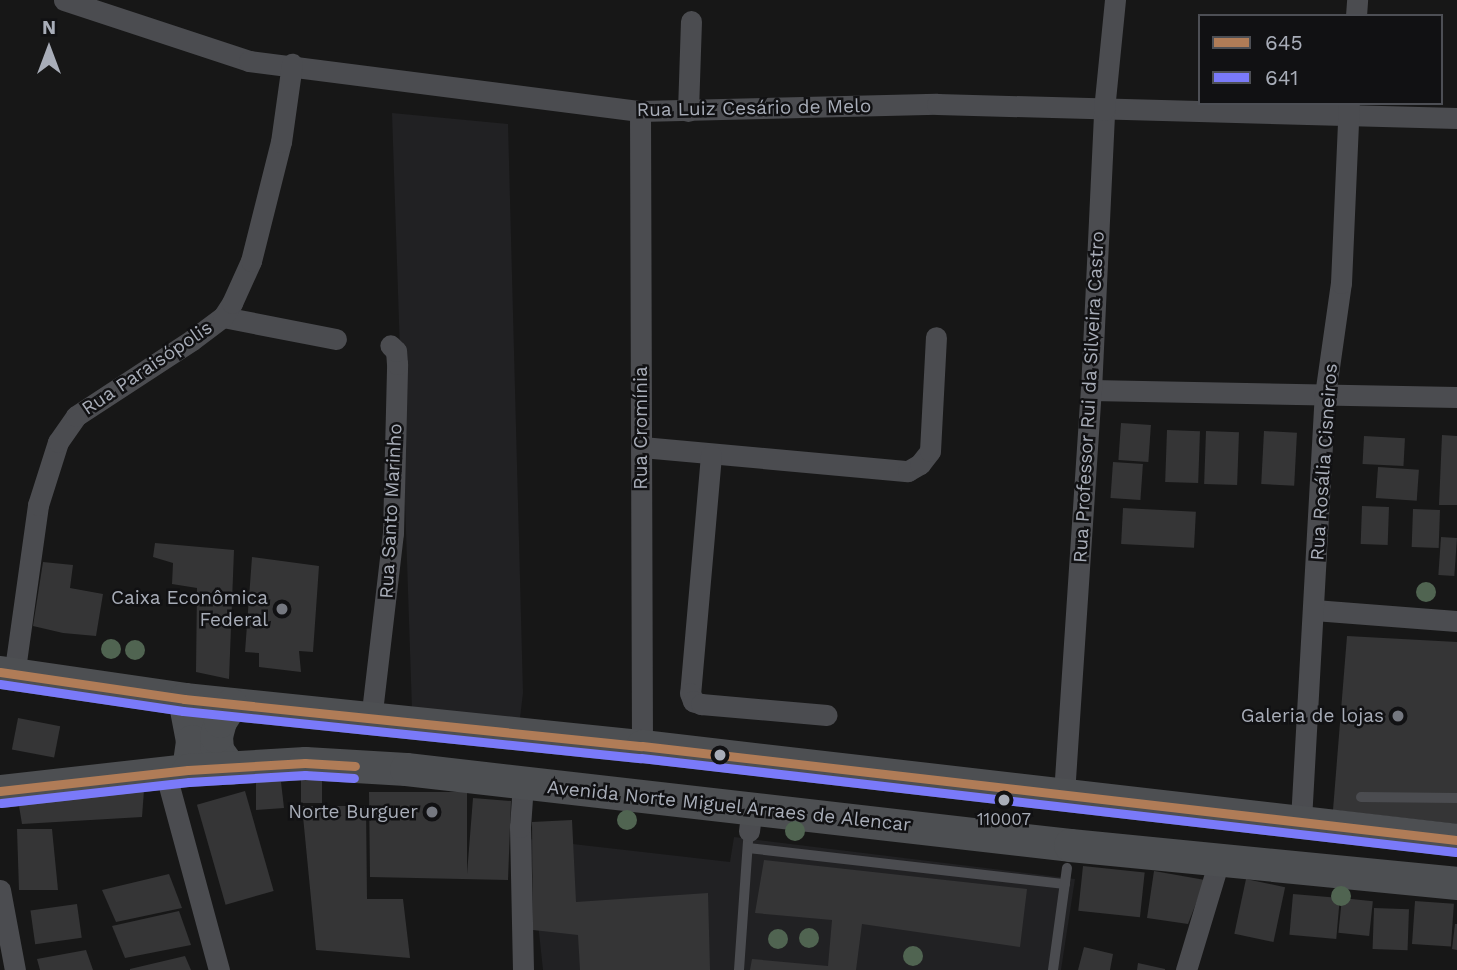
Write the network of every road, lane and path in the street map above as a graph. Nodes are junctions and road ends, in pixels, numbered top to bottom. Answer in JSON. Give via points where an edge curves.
{"nodes":[{"id":1,"x":65,"y":0,"type":"edge"},
{"id":2,"x":1115,"y":0,"type":"edge"},
{"id":3,"x":691,"y":20,"type":"dead end"},
{"id":4,"x":292,"y":64,"type":"junction"},
{"id":5,"x":1349,"y":109,"type":"edge"},
{"id":6,"x":1104,"y":110,"type":"junction"},
{"id":7,"x":640,"y":111,"type":"junction"},
{"id":8,"x":688,"y":111,"type":"junction"},
{"id":9,"x":1457,"y":118,"type":"edge"},
{"id":10,"x":223,"y":317,"type":"junction"},
{"id":11,"x":936,"y":337,"type":"dead end"},
{"id":12,"x":336,"y":339,"type":"dead end"},
{"id":13,"x":390,"y":345,"type":"dead end"},
{"id":14,"x":1091,"y":390,"type":"junction"},
{"id":15,"x":1325,"y":395,"type":"junction"},
{"id":16,"x":1457,"y":397,"type":"edge"},
{"id":17,"x":642,"y":447,"type":"junction"},
{"id":18,"x":711,"y":455,"type":"junction"},
{"id":19,"x":1314,"y":610,"type":"junction"},
{"id":20,"x":1457,"y":621,"type":"edge"},
{"id":21,"x":7,"y":674,"type":"edge"},
{"id":22,"x":184,"y":699,"type":"junction"},
{"id":23,"x":231,"y":704,"type":"junction"},
{"id":24,"x":827,"y":715,"type":"dead end"},
{"id":25,"x":371,"y":720,"type":"junction"},
{"id":26,"x":642,"y":746,"type":"junction"},
{"id":27,"x":230,"y":768,"type":"junction"},
{"id":28,"x":177,"y":773,"type":"junction"},
{"id":29,"x":523,"y":784,"type":"junction"},
{"id":30,"x":0,"y":791,"type":"edge"},
{"id":31,"x":1064,"y":794,"type":"junction"},
{"id":32,"x":1361,"y":797,"type":"dead end"},
{"id":33,"x":1457,"y":798,"type":"edge"},
{"id":34,"x":1301,"y":820,"type":"junction"},
{"id":35,"x":750,"y":829,"type":"junction"},
{"id":36,"x":1457,"y":840,"type":"edge"},
{"id":37,"x":1219,"y":861,"type":"junction"},
{"id":38,"x":1067,"y":866,"type":"junction"},
{"id":39,"x":1457,"y":883,"type":"edge"},
{"id":40,"x":0,"y":890,"type":"edge"},
{"id":41,"x":15,"y":970,"type":"edge"},
{"id":42,"x":219,"y":970,"type":"edge"},
{"id":43,"x":523,"y":970,"type":"edge"},
{"id":44,"x":739,"y":970,"type":"edge"},
{"id":45,"x":1053,"y":970,"type":"edge"},
{"id":46,"x":1186,"y":970,"type":"edge"}],
"edges":[{"from":1,"to":4,"type":"street","name":"Rua Luiz Cesário de Melo","via":[[249,61]]},
{"from":2,"to":6,"type":"street","name":"Rua Professor Rui da Silveira Castro"},
{"from":3,"to":8,"type":"street"},
{"from":4,"to":7,"type":"street","name":"Rua Luiz Cesário de Melo"},
{"from":4,"to":10,"type":"street","name":"Rua Paraisópolis","via":[[281,142],[251,261]]},
{"from":5,"to":6,"type":"street","name":"Rua Luiz Cesário de Melo"},
{"from":5,"to":9,"type":"street","name":"Rua Luiz Cesário de Melo"},
{"from":5,"to":15,"type":"street","name":"Rua Rosália Cisneiros","via":[[1341,283]]},
{"from":6,"to":8,"type":"street","name":"Rua Luiz Cesário de Melo","via":[[937,104]]},
{"from":6,"to":14,"type":"street","name":"Rua Professor Rui da Silveira Castro"},
{"from":7,"to":8,"type":"street","name":"Rua Luiz Cesário de Melo"},
{"from":7,"to":17,"type":"street","name":"Rua Cromínia"},
{"from":10,"to":12,"type":"street"},
{"from":10,"to":21,"type":"street","name":"Rua Paraisópolis","via":[[76,416],[58,442],[38,505]]},
{"from":11,"to":18,"type":"street","via":[[930,451],[908,471]]},
{"from":13,"to":25,"type":"street","name":"Rua Santo Marinho","via":[[396,351],[397,364],[393,533]]},
{"from":14,"to":15,"type":"street"},
{"from":14,"to":31,"type":"street","name":"Rua Professor Rui da Silveira Castro"},
{"from":15,"to":16,"type":"street"},
{"from":15,"to":19,"type":"street","name":"Rua Rosália Cisneiros"},
{"from":17,"to":18,"type":"street"},
{"from":17,"to":26,"type":"street","name":"Rua Cromínia"},
{"from":18,"to":24,"type":"street","via":[[690,693],[693,701]]},
{"from":19,"to":20,"type":"street"},
{"from":19,"to":34,"type":"street","name":"Rua Rosália Cisneiros"},
{"from":21,"to":22,"type":"main road"},
{"from":22,"to":23,"type":"main road"},
{"from":22,"to":28,"type":"main road","via":[[192,741]]},
{"from":23,"to":25,"type":"main road"},
{"from":23,"to":27,"type":"main road","via":[[216,736],[217,750]]},
{"from":25,"to":26,"type":"main road"},
{"from":26,"to":31,"type":"main road"},
{"from":27,"to":28,"type":"main road","name":"Avenida Norte Miguel Arraes de Alencar"},
{"from":27,"to":29,"type":"main road","name":"Avenida Norte Miguel Arraes de Alencar","via":[[305,763],[406,769]]},
{"from":28,"to":30,"type":"main road","name":"Avenida Norte Miguel Arraes de Alencar"},
{"from":28,"to":42,"type":"street"},
{"from":29,"to":35,"type":"main road","name":"Avenida Norte Miguel Arraes de Alencar"},
{"from":29,"to":43,"type":"street"},
{"from":31,"to":34,"type":"main road"},
{"from":32,"to":33,"type":"lane"},
{"from":34,"to":36,"type":"main road"},
{"from":35,"to":38,"type":"main road","name":"Avenida Norte Miguel Arraes de Alencar"},
{"from":35,"to":44,"type":"lane"},
{"from":37,"to":38,"type":"main road","name":"Avenida Norte Miguel Arraes de Alencar"},
{"from":37,"to":39,"type":"main road","name":"Avenida Norte Miguel Arraes de Alencar"},
{"from":37,"to":46,"type":"street"},
{"from":38,"to":45,"type":"lane"},
{"from":40,"to":41,"type":"street"}]}
